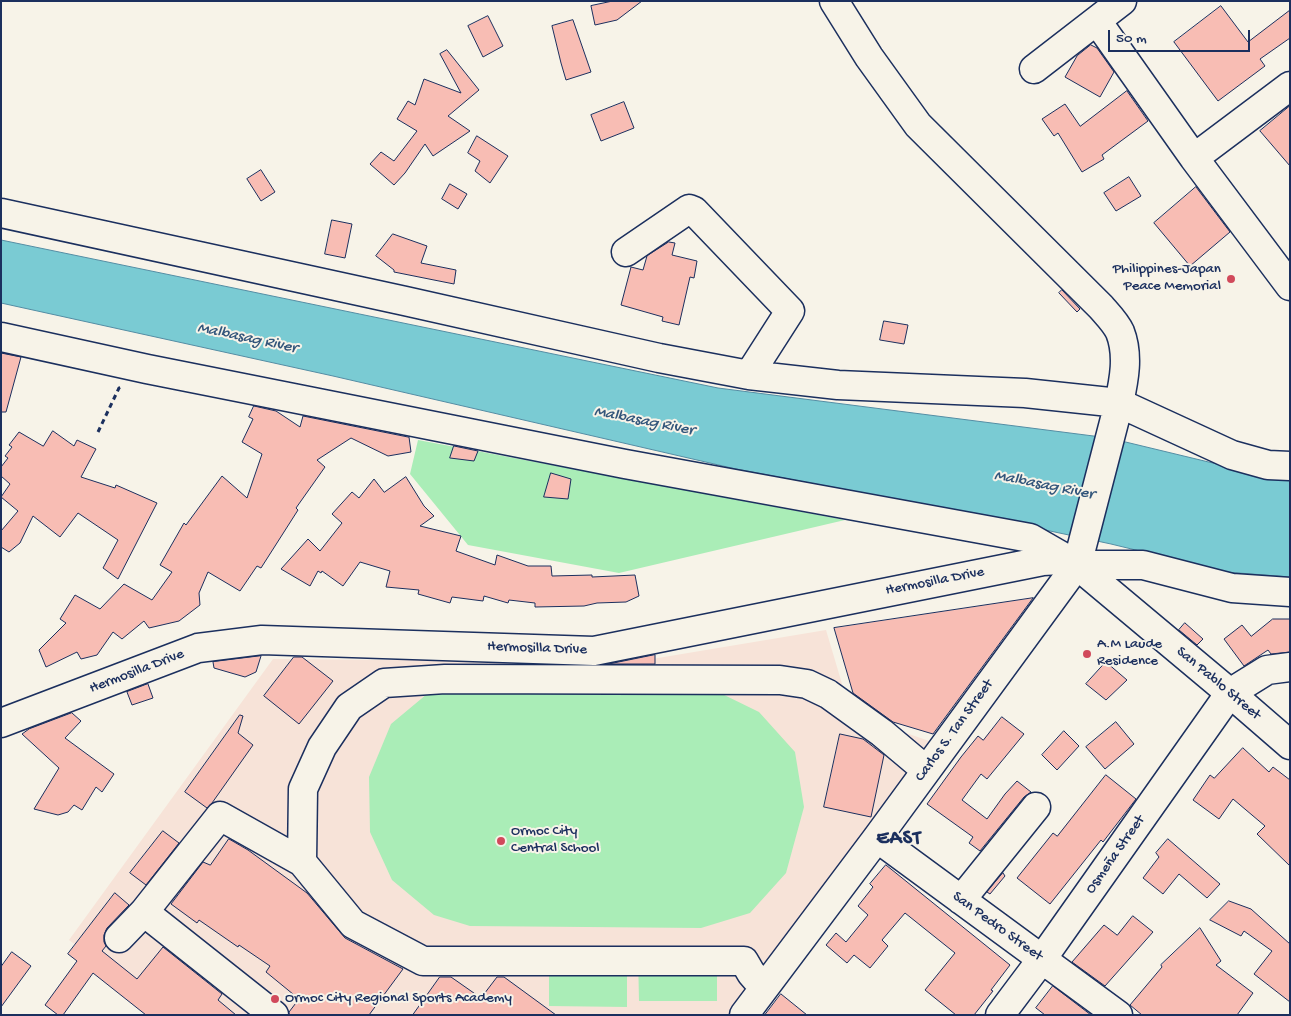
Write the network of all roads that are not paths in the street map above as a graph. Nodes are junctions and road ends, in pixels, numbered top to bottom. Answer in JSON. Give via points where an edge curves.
{"nodes":[{"id":1,"x":834,"y":1,"type":"edge"},
{"id":2,"x":1122,"y":1,"type":"edge"},
{"id":3,"x":1097,"y":21,"type":"junction"},
{"id":4,"x":1034,"y":69,"type":"dead end"},
{"id":5,"x":1290,"y":86,"type":"edge"},
{"id":6,"x":1194,"y":158,"type":"junction"},
{"id":7,"x":1,"y":213,"type":"edge"},
{"id":8,"x":626,"y":252,"type":"dead end"},
{"id":9,"x":1290,"y":286,"type":"edge"},
{"id":10,"x":1,"y":337,"type":"edge"},
{"id":11,"x":749,"y":375,"type":"junction"},
{"id":12,"x":1116,"y":413,"type":"junction"},
{"id":13,"x":1290,"y":466,"type":"edge"},
{"id":14,"x":1080,"y":553,"type":"junction"},
{"id":15,"x":1290,"y":592,"type":"edge"},
{"id":16,"x":1290,"y":667,"type":"edge"},
{"id":17,"x":1230,"y":693,"type":"junction"},
{"id":18,"x":1,"y":723,"type":"edge"},
{"id":19,"x":1290,"y":745,"type":"edge"},
{"id":20,"x":926,"y":770,"type":"junction"},
{"id":21,"x":1036,"y":807,"type":"dead end"},
{"id":22,"x":877,"y":838,"type":"junction"},
{"id":23,"x":302,"y":862,"type":"junction"},
{"id":24,"x":961,"y":900,"type":"junction"},
{"id":25,"x":144,"y":912,"type":"junction"},
{"id":26,"x":119,"y":938,"type":"dead end"},
{"id":27,"x":1042,"y":959,"type":"junction"},
{"id":28,"x":764,"y":988,"type":"junction"},
{"id":29,"x":274,"y":1015,"type":"edge"},
{"id":30,"x":744,"y":1015,"type":"edge"},
{"id":31,"x":1000,"y":1015,"type":"edge"},
{"id":32,"x":1118,"y":1015,"type":"edge"}],
"edges":[{"from":1,"to":12,"type":"street","name":"Carlos S. Tan Street","via":[[918,125],[1112,320],[1124,347],[1124,382]]},
{"from":2,"to":3,"type":"street"},
{"from":3,"to":4,"type":"street"},
{"from":3,"to":6,"type":"street"},
{"from":5,"to":6,"type":"street"},
{"from":6,"to":9,"type":"street"},
{"from":7,"to":11,"type":"street"},
{"from":8,"to":11,"type":"street","via":[[689,209],[694,211],[790,311]]},
{"from":10,"to":14,"type":"street","name":"San Pablo Street","via":[[634,466],[1030,538]]},
{"from":11,"to":12,"type":"street","via":[[838,385],[1025,393]]},
{"from":12,"to":13,"type":"street","via":[[1232,455],[1268,465]]},
{"from":12,"to":14,"type":"street","name":"Carlos S. Tan Street"},
{"from":14,"to":15,"type":"street","name":"Hermosilla Drive","via":[[1232,588]]},
{"from":14,"to":17,"type":"street","name":"San Pablo Street"},
{"from":14,"to":18,"type":"street","name":"Hermosilla Drive","via":[[1060,560],[594,651],[262,640],[198,648]]},
{"from":14,"to":20,"type":"street","name":"Carlos S. Tan Street"},
{"from":16,"to":17,"type":"street","via":[[1267,670]]},
{"from":17,"to":19,"type":"street","name":"San Pablo Street"},
{"from":17,"to":27,"type":"street","name":"Osmeña Street"},
{"from":20,"to":22,"type":"street","name":"Carlos S. Tan Street"},
{"from":20,"to":23,"type":"street","via":[[882,733],[828,694],[807,684],[780,680],[454,679],[384,684],[348,707],[322,747],[304,789]]},
{"from":21,"to":24,"type":"street"},
{"from":22,"to":24,"type":"street","name":"San Pedro Street"},
{"from":22,"to":28,"type":"street","name":"Carlos S. Tan Street"},
{"from":23,"to":25,"type":"street","via":[[220,816]]},
{"from":23,"to":28,"type":"street","via":[[353,924],[423,961],[744,960]]},
{"from":24,"to":27,"type":"street","name":"San Pedro Street"},
{"from":25,"to":26,"type":"street"},
{"from":25,"to":29,"type":"street"},
{"from":27,"to":31,"type":"street","name":"Osmeña Street"},
{"from":27,"to":32,"type":"street","name":"San Pedro Street"},
{"from":28,"to":30,"type":"street","name":"Carlos S. Tan Street"}]}
